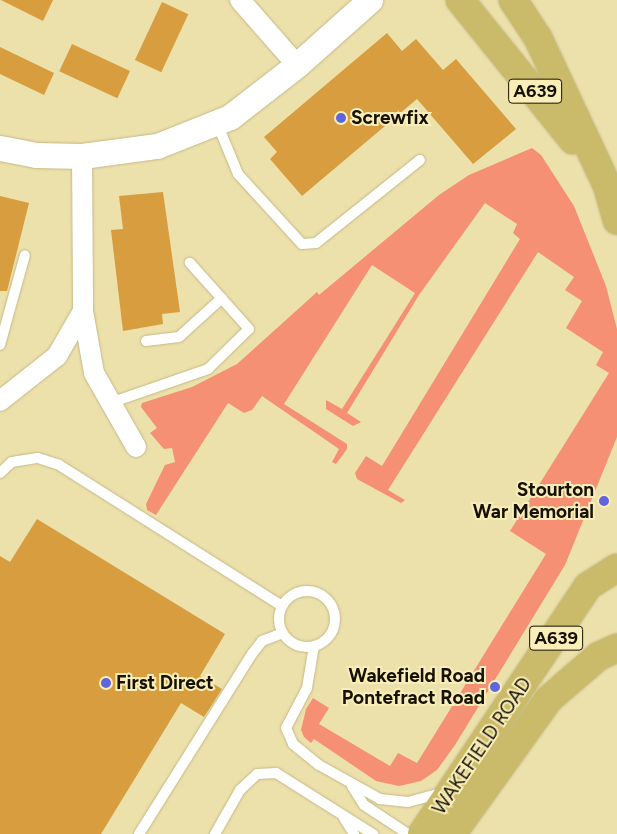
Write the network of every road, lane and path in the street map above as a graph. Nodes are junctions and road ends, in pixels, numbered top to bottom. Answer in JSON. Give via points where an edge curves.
{"nodes":[{"id":1,"x":240,"y":0,"type":"edge"},
{"id":2,"x":370,"y":0,"type":"edge"},
{"id":3,"x":460,"y":0,"type":"edge"},
{"id":4,"x":513,"y":0,"type":"edge"},
{"id":5,"x":297,"y":64,"type":"junction"},
{"id":6,"x":216,"y":122,"type":"junction"},
{"id":7,"x":0,"y":148,"type":"edge"},
{"id":8,"x":82,"y":156,"type":"junction"},
{"id":9,"x":420,"y":160,"type":"dead end"},
{"id":10,"x":606,"y":185,"type":"junction"},
{"id":11,"x":617,"y":221,"type":"edge"},
{"id":12,"x":25,"y":255,"type":"dead end"},
{"id":13,"x":190,"y":263,"type":"dead end"},
{"id":14,"x":222,"y":298,"type":"junction"},
{"id":15,"x":83,"y":311,"type":"junction"},
{"id":16,"x":146,"y":341,"type":"dead end"},
{"id":17,"x":0,"y":345,"type":"edge"},
{"id":18,"x":1,"y":399,"type":"edge"},
{"id":19,"x":110,"y":403,"type":"junction"},
{"id":20,"x":136,"y":447,"type":"dead end"},
{"id":21,"x":0,"y":473,"type":"edge"},
{"id":22,"x":617,"y":568,"type":"edge"},
{"id":23,"x":282,"y":606,"type":"junction"},
{"id":24,"x":282,"y":633,"type":"junction"},
{"id":25,"x":314,"y":646,"type":"junction"},
{"id":26,"x":617,"y":648,"type":"edge"},
{"id":27,"x":351,"y":785,"type":"junction"},
{"id":28,"x":450,"y":790,"type":"junction"},
{"id":29,"x":342,"y":815,"type":"junction"},
{"id":30,"x":139,"y":834,"type":"edge"},
{"id":31,"x":215,"y":834,"type":"edge"},
{"id":32,"x":354,"y":834,"type":"edge"},
{"id":33,"x":373,"y":834,"type":"edge"},
{"id":34,"x":408,"y":834,"type":"edge"},
{"id":35,"x":422,"y":834,"type":"edge"},
{"id":36,"x":452,"y":834,"type":"edge"}],
"edges":[{"from":1,"to":5,"type":"street"},
{"from":2,"to":5,"type":"street"},
{"from":3,"to":10,"type":"main road","number":"A639","via":[[552,112]]},
{"from":4,"to":10,"type":"main road","number":"A639","via":[[538,38]]},
{"from":5,"to":6,"type":"street","via":[[230,117]]},
{"from":6,"to":8,"type":"street","via":[[157,146]]},
{"from":6,"to":9,"type":"lane","via":[[238,174],[302,244],[316,243]]},
{"from":7,"to":8,"type":"street","via":[[36,155]]},
{"from":8,"to":15,"type":"street"},
{"from":10,"to":11,"type":"main road","number":"A639"},
{"from":12,"to":17,"type":"lane"},
{"from":13,"to":14,"type":"lane"},
{"from":14,"to":16,"type":"lane","via":[[179,337]]},
{"from":14,"to":19,"type":"lane","via":[[249,328],[208,369]]},
{"from":15,"to":18,"type":"street","via":[[56,356]]},
{"from":15,"to":19,"type":"street","via":[[94,373]]},
{"from":19,"to":20,"type":"street"},
{"from":21,"to":23,"type":"lane","via":[[12,462],[38,458],[59,465]]},
{"from":22,"to":28,"type":"main road","name":"WAKEFIELD ROAD","number":"A639","via":[[588,586],[553,643]]},
{"from":23,"to":24,"type":"lane","via":[[279,615]]},
{"from":23,"to":25,"type":"lane","via":[[302,592],[315,593],[328,602],[334,615],[333,629],[328,637]]},
{"from":24,"to":25,"type":"lane","via":[[296,645]]},
{"from":24,"to":30,"type":"lane","via":[[262,642],[252,654]]},
{"from":25,"to":27,"type":"lane","via":[[307,688],[286,728],[293,744]]},
{"from":26,"to":36,"type":"main road","name":"WAKEFIELD ROAD","number":"A639","via":[[599,656],[549,699]]},
{"from":27,"to":28,"type":"lane","via":[[380,799],[395,802]]},
{"from":27,"to":34,"type":"lane","via":[[364,805]]},
{"from":28,"to":35,"type":"main road","name":"WAKEFIELD ROAD","number":"A639"},
{"from":29,"to":31,"type":"lane","via":[[276,772],[257,774],[240,790]]},
{"from":29,"to":32,"type":"lane"},
{"from":29,"to":33,"type":"lane"}]}
